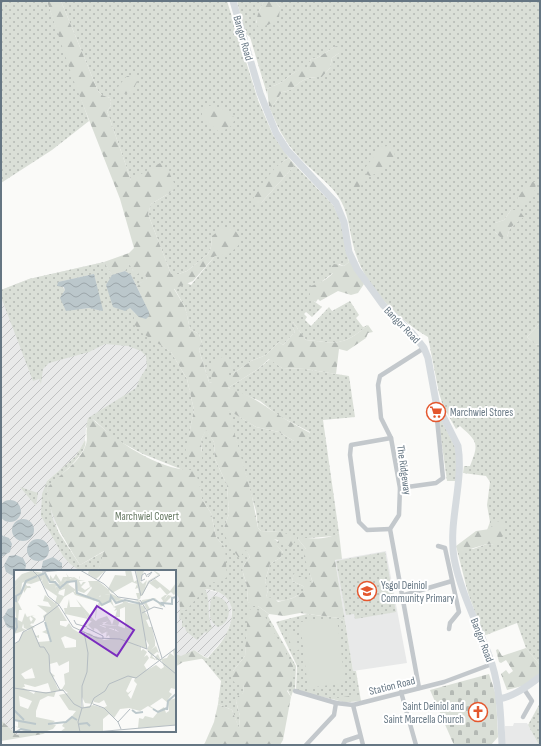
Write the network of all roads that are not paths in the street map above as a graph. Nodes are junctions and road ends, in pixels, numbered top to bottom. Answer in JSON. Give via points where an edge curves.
{"nodes":[{"id":1,"x":232,"y":1,"type":"edge"},
{"id":2,"x":424,"y":348,"type":"junction"},
{"id":3,"x":437,"y":419,"type":"dead end"},
{"id":4,"x":391,"y":438,"type":"junction"},
{"id":5,"x":400,"y":488,"type":"junction"},
{"id":6,"x":390,"y":529,"type":"junction"},
{"id":7,"x":438,"y":546,"type":"dead end"},
{"id":8,"x":452,"y":581,"type":"junction"},
{"id":9,"x":401,"y":596,"type":"junction"},
{"id":10,"x":449,"y":629,"type":"dead end"},
{"id":11,"x":492,"y":664,"type":"junction"},
{"id":12,"x":540,"y":677,"type":"edge"},
{"id":13,"x":419,"y":688,"type":"junction"},
{"id":14,"x":524,"y":689,"type":"junction"},
{"id":15,"x":295,"y":691,"type":"dead end"},
{"id":16,"x":401,"y":692,"type":"junction"},
{"id":17,"x":499,"y":699,"type":"junction"},
{"id":18,"x":336,"y":703,"type":"junction"},
{"id":19,"x":353,"y":704,"type":"junction"},
{"id":20,"x":523,"y":717,"type":"dead end"},
{"id":21,"x":360,"y":736,"type":"junction"},
{"id":22,"x":306,"y":745,"type":"edge"},
{"id":23,"x":343,"y":745,"type":"edge"},
{"id":24,"x":362,"y":745,"type":"edge"},
{"id":25,"x":416,"y":745,"type":"edge"},
{"id":26,"x":502,"y":745,"type":"edge"}],
"edges":[{"from":1,"to":2,"type":"main road","name":"Bangor Road","via":[[252,71],[276,133],[287,150],[336,203],[344,222],[349,252],[357,269],[383,305]]},
{"from":2,"to":4,"type":"street","name":"The Ridgeway","via":[[378,379],[381,418]]},
{"from":2,"to":11,"type":"main road","name":"Bangor Road","via":[[436,402],[460,454],[452,539],[460,586]]},
{"from":3,"to":5,"type":"street","via":[[435,426],[443,478],[436,483]]},
{"from":4,"to":5,"type":"street","name":"The Ridgeway"},
{"from":4,"to":6,"type":"street","via":[[351,445],[350,455],[359,522],[367,530]]},
{"from":5,"to":6,"type":"street","name":"The Ridgeway","via":[[399,514]]},
{"from":6,"to":9,"type":"street"},
{"from":7,"to":8,"type":"street","via":[[445,546]]},
{"from":8,"to":9,"type":"street"},
{"from":8,"to":10,"type":"street","via":[[459,612],[450,623]]},
{"from":9,"to":13,"type":"street"},
{"from":11,"to":13,"type":"street","name":"Station Road","via":[[444,682]]},
{"from":11,"to":17,"type":"main road","name":"Bangor Road"},
{"from":12,"to":14,"type":"main road"},
{"from":13,"to":16,"type":"street","name":"Station Road"},
{"from":14,"to":17,"type":"main road","via":[[507,698]]},
{"from":14,"to":20,"type":"street","via":[[533,701]]},
{"from":15,"to":18,"type":"street","name":"Station Road"},
{"from":16,"to":19,"type":"street","name":"Station Road"},
{"from":16,"to":25,"type":"street"},
{"from":17,"to":26,"type":"main road","name":"Bangor Road"},
{"from":18,"to":19,"type":"street","name":"Station Road"},
{"from":18,"to":22,"type":"street","via":[[334,715]]},
{"from":19,"to":21,"type":"street"},
{"from":21,"to":23,"type":"street","via":[[345,741]]},
{"from":21,"to":24,"type":"street"}]}
